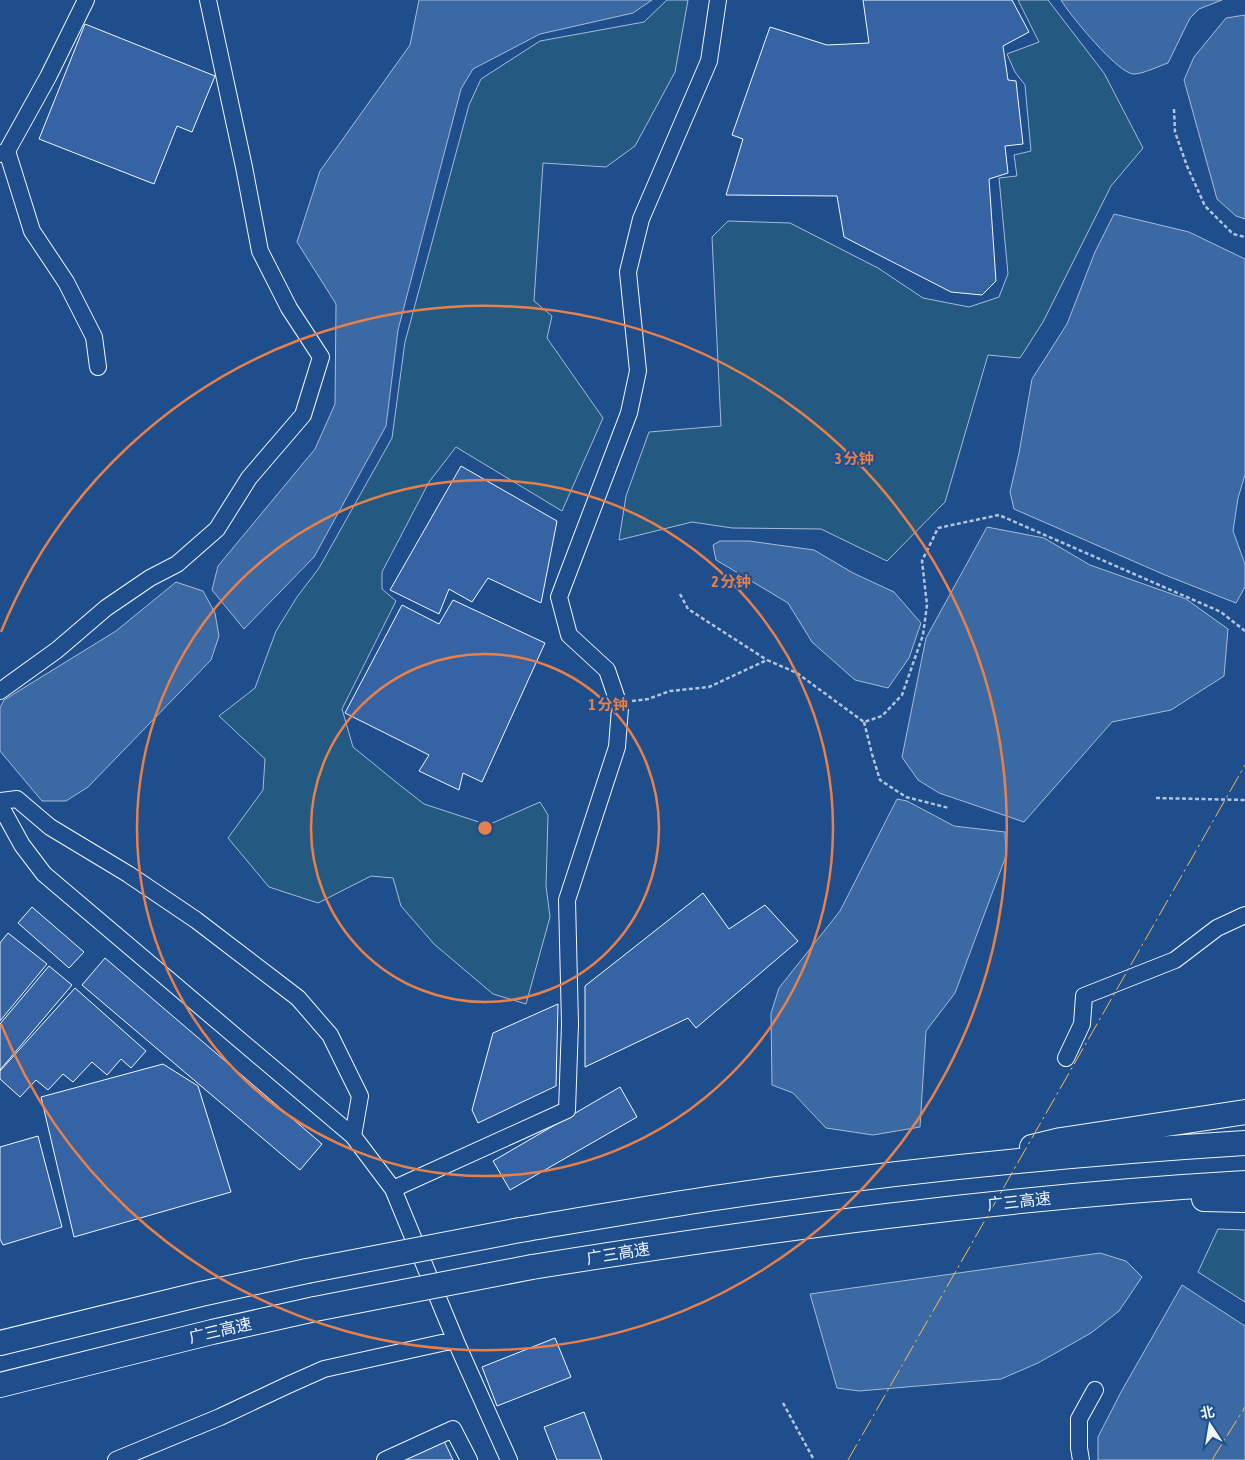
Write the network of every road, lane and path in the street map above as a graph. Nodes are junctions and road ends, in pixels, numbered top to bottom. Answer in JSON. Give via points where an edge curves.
{"nodes":[{"id":1,"x":86,"y":0,"type":"edge"},
{"id":2,"x":208,"y":0,"type":"edge"},
{"id":3,"x":718,"y":0,"type":"edge"},
{"id":4,"x":1174,"y":109,"type":"dead end"},
{"id":5,"x":3,"y":153,"type":"edge"},
{"id":6,"x":1245,"y":237,"type":"edge"},
{"id":7,"x":98,"y":367,"type":"dead end"},
{"id":8,"x":680,"y":594,"type":"dead end"},
{"id":9,"x":1245,"y":631,"type":"edge"},
{"id":10,"x":767,"y":660,"type":"junction"},
{"id":11,"x":0,"y":691,"type":"edge"},
{"id":12,"x":618,"y":703,"type":"junction"},
{"id":13,"x":864,"y":722,"type":"junction"},
{"id":14,"x":1156,"y":798,"type":"dead end"},
{"id":15,"x":1245,"y":800,"type":"edge"},
{"id":16,"x":0,"y":801,"type":"edge"},
{"id":17,"x":0,"y":805,"type":"edge"},
{"id":18,"x":949,"y":808,"type":"dead end"},
{"id":19,"x":1245,"y":915,"type":"edge"},
{"id":20,"x":1066,"y":1058,"type":"dead end"},
{"id":21,"x":1245,"y":1112,"type":"edge"},
{"id":22,"x":353,"y":1136,"type":"junction"},
{"id":23,"x":1245,"y":1143,"type":"edge"},
{"id":24,"x":928,"y":1170,"type":"junction"},
{"id":25,"x":1245,"y":1183,"type":"edge"},
{"id":26,"x":393,"y":1189,"type":"junction"},
{"id":27,"x":1043,"y":1198,"type":"junction"},
{"id":28,"x":1245,"y":1200,"type":"edge"},
{"id":29,"x":455,"y":1340,"type":"junction"},
{"id":30,"x":0,"y":1343,"type":"edge"},
{"id":31,"x":0,"y":1385,"type":"edge"},
{"id":32,"x":1094,"y":1390,"type":"dead end"},
{"id":33,"x":783,"y":1403,"type":"dead end"},
{"id":34,"x":116,"y":1460,"type":"edge"},
{"id":35,"x":385,"y":1460,"type":"edge"},
{"id":36,"x":469,"y":1460,"type":"edge"},
{"id":37,"x":509,"y":1460,"type":"edge"},
{"id":38,"x":814,"y":1460,"type":"edge"},
{"id":39,"x":1081,"y":1460,"type":"edge"}],
"edges":[{"from":1,"to":5,"type":"street","via":[[48,77]]},
{"from":2,"to":11,"type":"street","via":[[260,251],[289,308],[321,357],[303,416],[249,478],[217,528],[177,564],[106,608]]},
{"from":3,"to":12,"type":"street","via":[[709,61],[641,219],[628,272],[638,371],[630,413],[559,597],[569,635],[607,670]]},
{"from":4,"to":6,"type":"path","via":[[1175,132],[1205,206],[1233,234]]},
{"from":5,"to":7,"type":"street","via":[[32,231],[66,282],[94,337]]},
{"from":8,"to":10,"type":"path","via":[[688,609]]},
{"from":9,"to":13,"type":"path","via":[[1221,612],[999,515],[938,528],[922,561],[926,613],[902,695],[882,716]]},
{"from":10,"to":12,"type":"path","via":[[709,687],[670,691],[648,699]]},
{"from":10,"to":13,"type":"path","via":[[797,673]]},
{"from":12,"to":26,"type":"street","via":[[617,747],[567,900],[570,1024],[567,1110]]},
{"from":13,"to":18,"type":"path","via":[[880,780],[906,797]]},
{"from":14,"to":15,"type":"path"},
{"from":16,"to":22,"type":"street","via":[[17,798],[50,828],[128,874],[196,920],[298,998],[330,1035],[360,1096]]},
{"from":17,"to":22,"type":"street","via":[[22,845],[44,874]]},
{"from":19,"to":20,"type":"street","via":[[1217,928],[1175,960],[1084,996],[1082,1024]]},
{"from":21,"to":24,"type":"highway","via":[[1061,1140]]},
{"from":22,"to":26,"type":"street"},
{"from":23,"to":24,"type":"highway"},
{"from":24,"to":30,"type":"highway","bridge":true,"via":[[771,1190],[520,1230],[307,1271]]},
{"from":25,"to":27,"type":"highway","name":"广三高速"},
{"from":26,"to":29,"type":"street"},
{"from":27,"to":28,"type":"highway"},
{"from":27,"to":31,"type":"highway","name":"广三高速","bridge":true,"via":[[787,1228],[532,1268],[315,1309]]},
{"from":29,"to":34,"type":"street","via":[[324,1369]]},
{"from":29,"to":37,"type":"street"},
{"from":32,"to":39,"type":"street","via":[[1079,1419]]},
{"from":33,"to":38,"type":"path"},
{"from":35,"to":36,"type":"street","via":[[453,1429]]}]}
